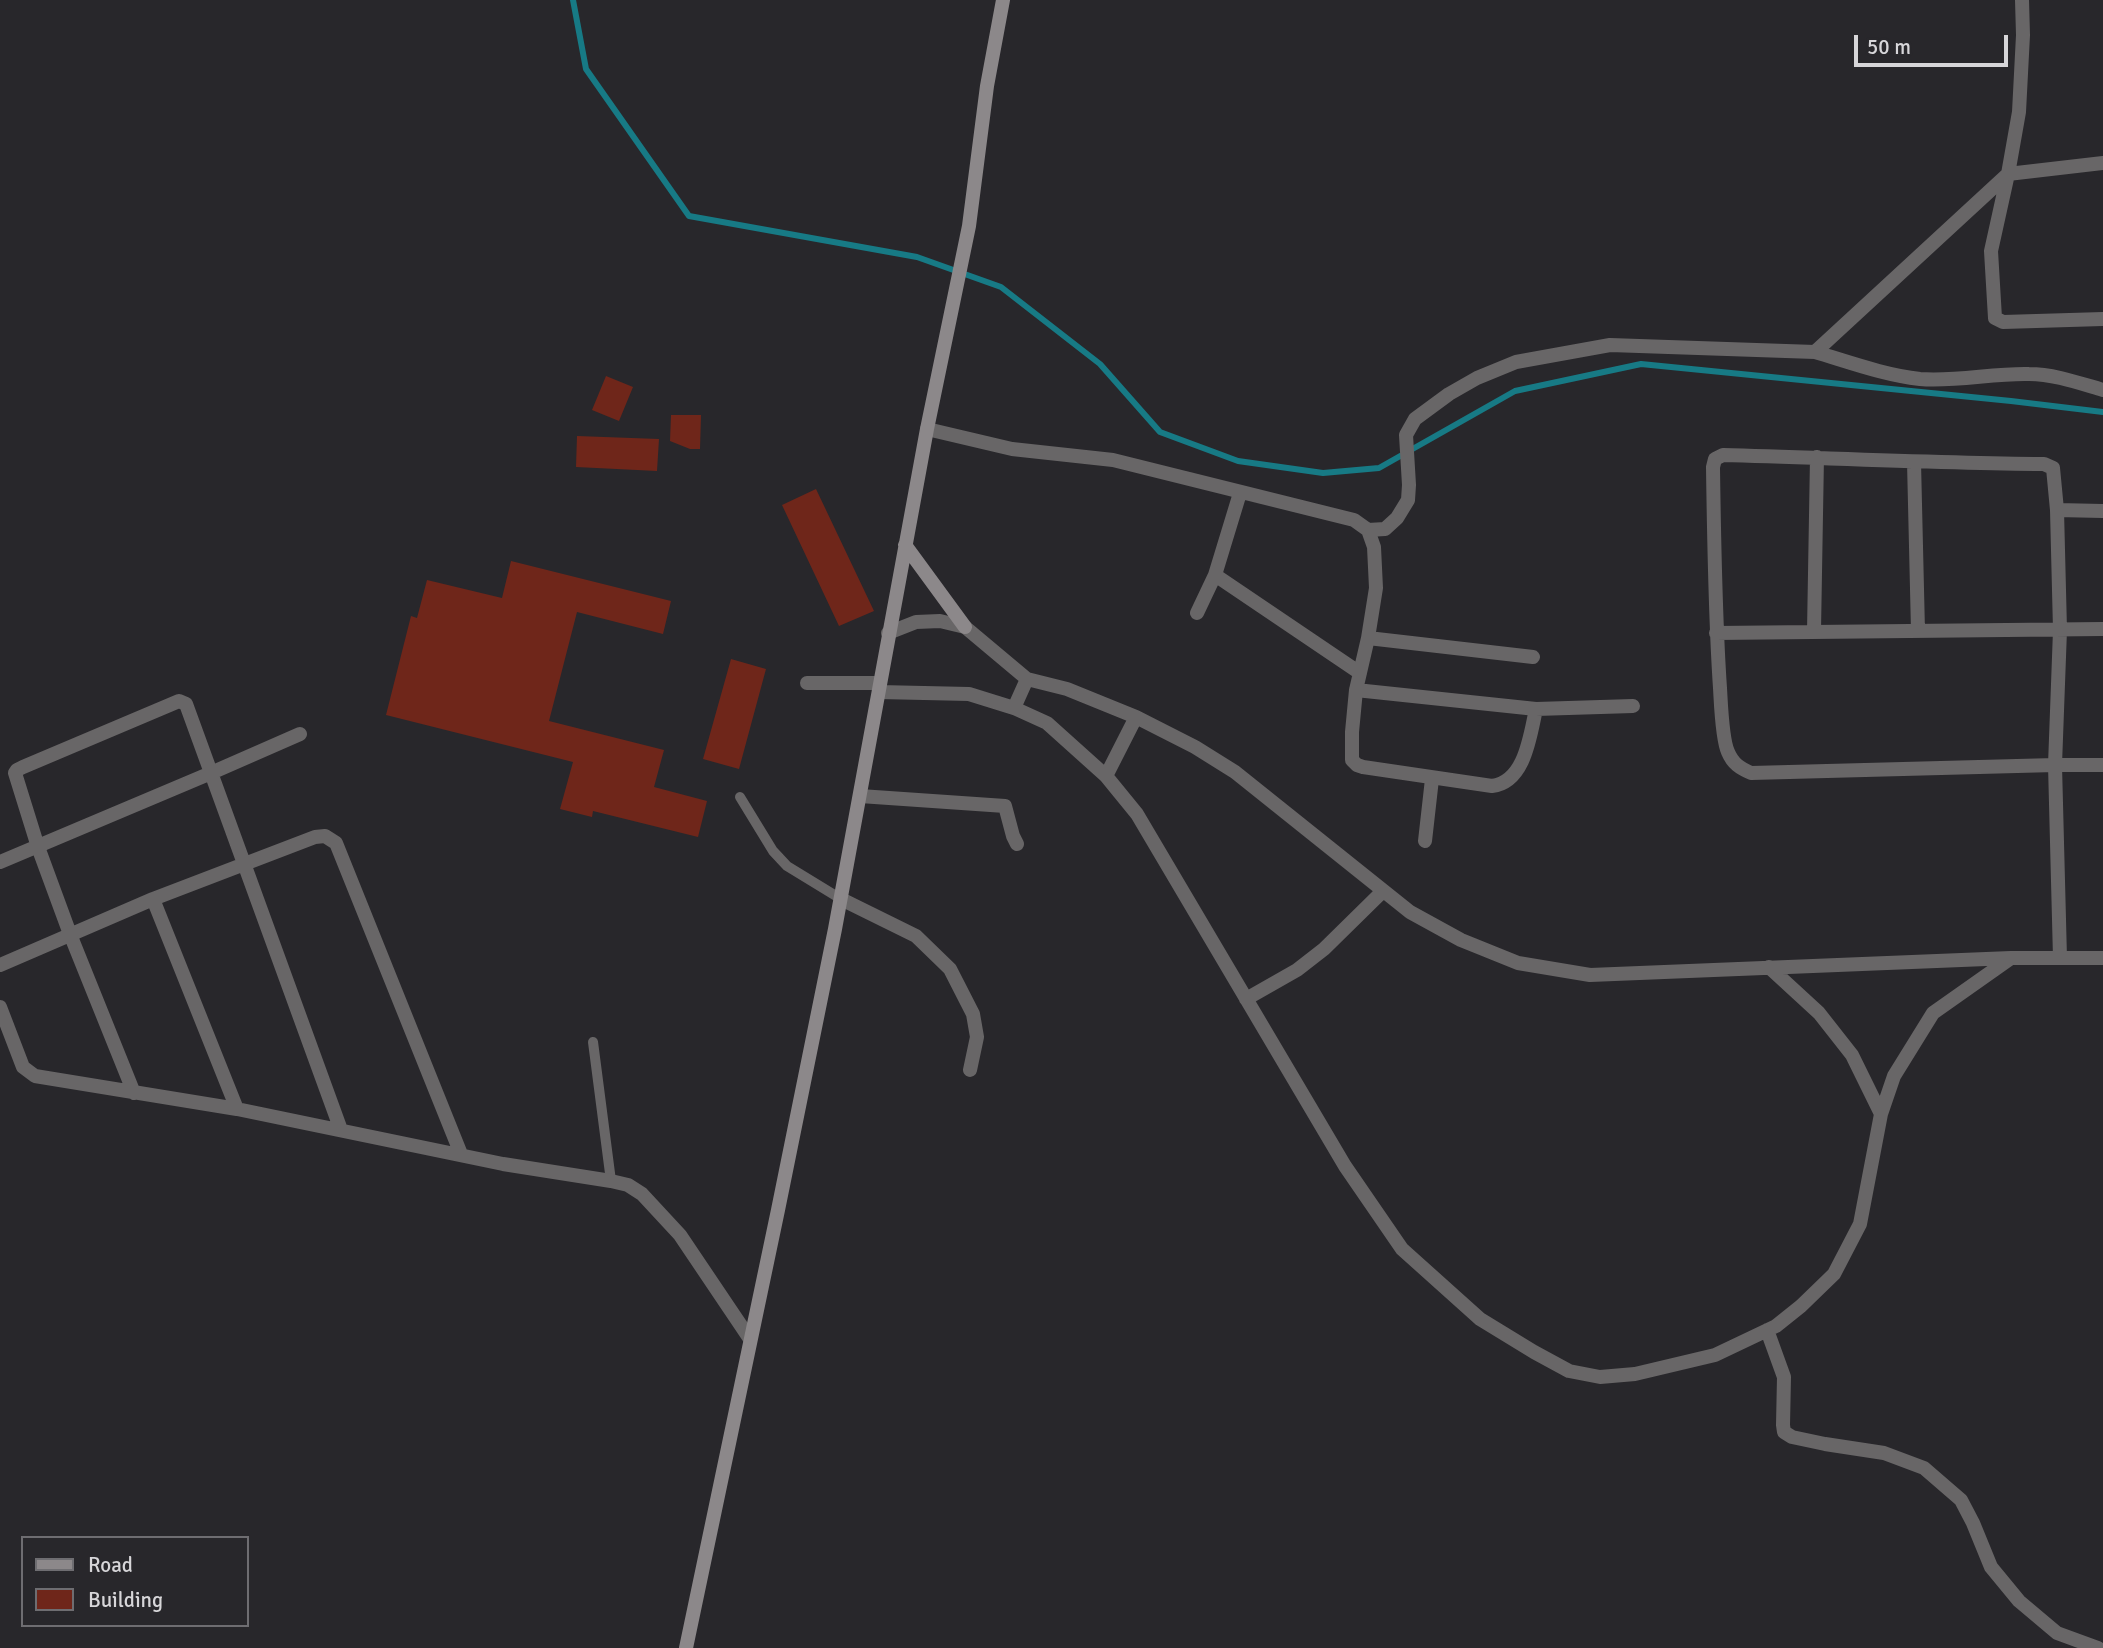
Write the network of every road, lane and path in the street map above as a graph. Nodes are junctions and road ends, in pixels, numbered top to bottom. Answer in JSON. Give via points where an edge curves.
{"nodes":[{"id":1,"x":1003,"y":0,"type":"edge"},
{"id":2,"x":2022,"y":0,"type":"edge"},
{"id":3,"x":2103,"y":163,"type":"edge"},
{"id":4,"x":2008,"y":174,"type":"junction"},
{"id":5,"x":2103,"y":319,"type":"edge"},
{"id":6,"x":1815,"y":352,"type":"junction"},
{"id":7,"x":2103,"y":390,"type":"edge"},
{"id":8,"x":927,"y":429,"type":"junction"},
{"id":9,"x":1817,"y":457,"type":"junction"},
{"id":10,"x":1914,"y":463,"type":"junction"},
{"id":11,"x":1240,"y":493,"type":"junction"},
{"id":12,"x":2057,"y":510,"type":"junction"},
{"id":13,"x":2103,"y":511,"type":"edge"},
{"id":14,"x":1368,"y":530,"type":"junction"},
{"id":15,"x":905,"y":545,"type":"junction"},
{"id":16,"x":1215,"y":575,"type":"junction"},
{"id":17,"x":1197,"y":613,"type":"dead end"},
{"id":18,"x":965,"y":627,"type":"junction"},
{"id":19,"x":2103,"y":629,"type":"edge"},
{"id":20,"x":2060,"y":630,"type":"junction"},
{"id":21,"x":1814,"y":631,"type":"junction"},
{"id":22,"x":1917,"y":631,"type":"junction"},
{"id":23,"x":888,"y":633,"type":"junction"},
{"id":24,"x":1716,"y":633,"type":"junction"},
{"id":25,"x":1368,"y":638,"type":"junction"},
{"id":26,"x":1532,"y":657,"type":"dead end"},
{"id":27,"x":1360,"y":673,"type":"junction"},
{"id":28,"x":1027,"y":679,"type":"junction"},
{"id":29,"x":807,"y":683,"type":"dead end"},
{"id":30,"x":879,"y":688,"type":"junction"},
{"id":31,"x":1356,"y":690,"type":"junction"},
{"id":32,"x":1633,"y":706,"type":"dead end"},
{"id":33,"x":1014,"y":708,"type":"junction"},
{"id":34,"x":1536,"y":709,"type":"junction"},
{"id":35,"x":1136,"y":717,"type":"junction"},
{"id":36,"x":300,"y":734,"type":"dead end"},
{"id":37,"x":2055,"y":765,"type":"junction"},
{"id":38,"x":2103,"y":765,"type":"edge"},
{"id":39,"x":211,"y":773,"type":"junction"},
{"id":40,"x":1106,"y":776,"type":"junction"},
{"id":41,"x":1432,"y":779,"type":"junction"},
{"id":42,"x":860,"y":796,"type":"junction"},
{"id":43,"x":740,"y":797,"type":"dead end"},
{"id":44,"x":1425,"y":841,"type":"dead end"},
{"id":45,"x":1017,"y":844,"type":"dead end"},
{"id":46,"x":38,"y":847,"type":"junction"},
{"id":47,"x":0,"y":862,"type":"edge"},
{"id":48,"x":243,"y":863,"type":"junction"},
{"id":49,"x":1383,"y":891,"type":"junction"},
{"id":50,"x":153,"y":899,"type":"junction"},
{"id":51,"x":841,"y":899,"type":"junction"},
{"id":52,"x":70,"y":934,"type":"junction"},
{"id":53,"x":2011,"y":958,"type":"junction"},
{"id":54,"x":2060,"y":958,"type":"junction"},
{"id":55,"x":2103,"y":958,"type":"edge"},
{"id":56,"x":0,"y":965,"type":"edge"},
{"id":57,"x":1769,"y":967,"type":"junction"},
{"id":58,"x":1246,"y":999,"type":"junction"},
{"id":59,"x":0,"y":1007,"type":"edge"},
{"id":60,"x":593,"y":1042,"type":"dead end"},
{"id":61,"x":970,"y":1070,"type":"dead end"},
{"id":62,"x":134,"y":1093,"type":"junction"},
{"id":63,"x":237,"y":1109,"type":"junction"},
{"id":64,"x":1881,"y":1114,"type":"junction"},
{"id":65,"x":341,"y":1130,"type":"junction"},
{"id":66,"x":461,"y":1154,"type":"junction"},
{"id":67,"x":611,"y":1181,"type":"junction"},
{"id":68,"x":1767,"y":1330,"type":"junction"},
{"id":69,"x":750,"y":1339,"type":"junction"},
{"id":70,"x":686,"y":1648,"type":"edge"},
{"id":71,"x":2098,"y":1648,"type":"edge"}],
"edges":[{"from":1,"to":8,"type":"street","via":[[969,226]]},
{"from":2,"to":4,"type":"street","via":[[2018,112]]},
{"from":3,"to":4,"type":"street"},
{"from":4,"to":5,"type":"street","via":[[1991,251],[1995,318]]},
{"from":4,"to":6,"type":"street"},
{"from":6,"to":7,"type":"street","via":[[1920,379],[2029,374]]},
{"from":6,"to":14,"type":"street","via":[[1610,345],[1516,362],[1449,394],[1415,419],[1406,435],[1408,500],[1385,529]]},
{"from":8,"to":11,"type":"street","via":[[1012,449],[1113,460]]},
{"from":8,"to":15,"type":"street"},
{"from":9,"to":10,"type":"street"},
{"from":9,"to":21,"type":"street"},
{"from":9,"to":24,"type":"street","via":[[1715,458]]},
{"from":10,"to":12,"type":"street","via":[[2051,466]]},
{"from":10,"to":22,"type":"street"},
{"from":11,"to":14,"type":"street","via":[[1354,520]]},
{"from":11,"to":16,"type":"street"},
{"from":12,"to":13,"type":"street"},
{"from":12,"to":20,"type":"street"},
{"from":14,"to":25,"type":"street","via":[[1374,547],[1376,588]]},
{"from":15,"to":18,"type":"street"},
{"from":15,"to":23,"type":"street"},
{"from":16,"to":17,"type":"street"},
{"from":16,"to":27,"type":"street"},
{"from":18,"to":23,"type":"street","via":[[916,622]]},
{"from":18,"to":28,"type":"street"},
{"from":19,"to":20,"type":"street"},
{"from":20,"to":22,"type":"street"},
{"from":20,"to":37,"type":"street"},
{"from":21,"to":22,"type":"street"},
{"from":21,"to":24,"type":"street"},
{"from":23,"to":30,"type":"street"},
{"from":24,"to":37,"type":"street","via":[[1727,750],[1739,768],[1751,773]]},
{"from":25,"to":26,"type":"street"},
{"from":25,"to":27,"type":"street"},
{"from":27,"to":31,"type":"street"},
{"from":28,"to":33,"type":"street"},
{"from":28,"to":35,"type":"street","via":[[1067,688]]},
{"from":29,"to":30,"type":"street"},
{"from":30,"to":33,"type":"street","via":[[969,694]]},
{"from":30,"to":42,"type":"street"},
{"from":31,"to":34,"type":"street"},
{"from":31,"to":41,"type":"street","via":[[1352,760],[1363,767]]},
{"from":32,"to":34,"type":"street"},
{"from":33,"to":40,"type":"street","via":[[1047,723]]},
{"from":34,"to":41,"type":"street","via":[[1525,755],[1509,780],[1479,786]]},
{"from":35,"to":40,"type":"street"},
{"from":35,"to":49,"type":"street","via":[[1235,772]]},
{"from":36,"to":39,"type":"street"},
{"from":37,"to":38,"type":"street"},
{"from":37,"to":54,"type":"street"},
{"from":39,"to":46,"type":"street"},
{"from":39,"to":46,"type":"street","via":[[186,704],[179,701],[17,769]]},
{"from":39,"to":48,"type":"street"},
{"from":40,"to":58,"type":"street","via":[[1137,814]]},
{"from":41,"to":44,"type":"street"},
{"from":42,"to":45,"type":"street","via":[[1005,806]]},
{"from":42,"to":51,"type":"street"},
{"from":43,"to":51,"type":"lane","via":[[788,866]]},
{"from":46,"to":47,"type":"street"},
{"from":46,"to":52,"type":"street"},
{"from":48,"to":50,"type":"street"},
{"from":48,"to":65,"type":"street"},
{"from":48,"to":66,"type":"street","via":[[315,836],[335,843]]},
{"from":49,"to":57,"type":"street","via":[[1461,940],[1518,963],[1590,975]]},
{"from":49,"to":58,"type":"street","via":[[1324,949]]},
{"from":50,"to":52,"type":"street"},
{"from":50,"to":63,"type":"street"},
{"from":51,"to":61,"type":"street","via":[[916,936],[950,969],[973,1014],[977,1037]]},
{"from":51,"to":69,"type":"street"},
{"from":52,"to":56,"type":"street"},
{"from":52,"to":62,"type":"street"},
{"from":53,"to":54,"type":"street"},
{"from":53,"to":57,"type":"street"},
{"from":53,"to":64,"type":"street","via":[[1933,1013],[1894,1076]]},
{"from":54,"to":55,"type":"street"},
{"from":57,"to":64,"type":"street","via":[[1819,1013],[1852,1055]]},
{"from":58,"to":68,"type":"street","via":[[1345,1166],[1402,1249],[1480,1319],[1569,1371],[1600,1377],[1635,1374],[1715,1354]]},
{"from":59,"to":62,"type":"street","via":[[29,1073]]},
{"from":60,"to":67,"type":"lane"},
{"from":62,"to":63,"type":"street"},
{"from":63,"to":65,"type":"street"},
{"from":64,"to":68,"type":"street","via":[[1860,1224],[1834,1274]]},
{"from":65,"to":66,"type":"street"},
{"from":66,"to":67,"type":"street"},
{"from":67,"to":69,"type":"street","via":[[642,1194],[680,1235]]},
{"from":68,"to":71,"type":"street","via":[[1784,1377],[1784,1432],[1884,1453],[1924,1468],[1961,1500],[1991,1567],[2019,1601],[2057,1633]]},
{"from":69,"to":70,"type":"street"}]}
